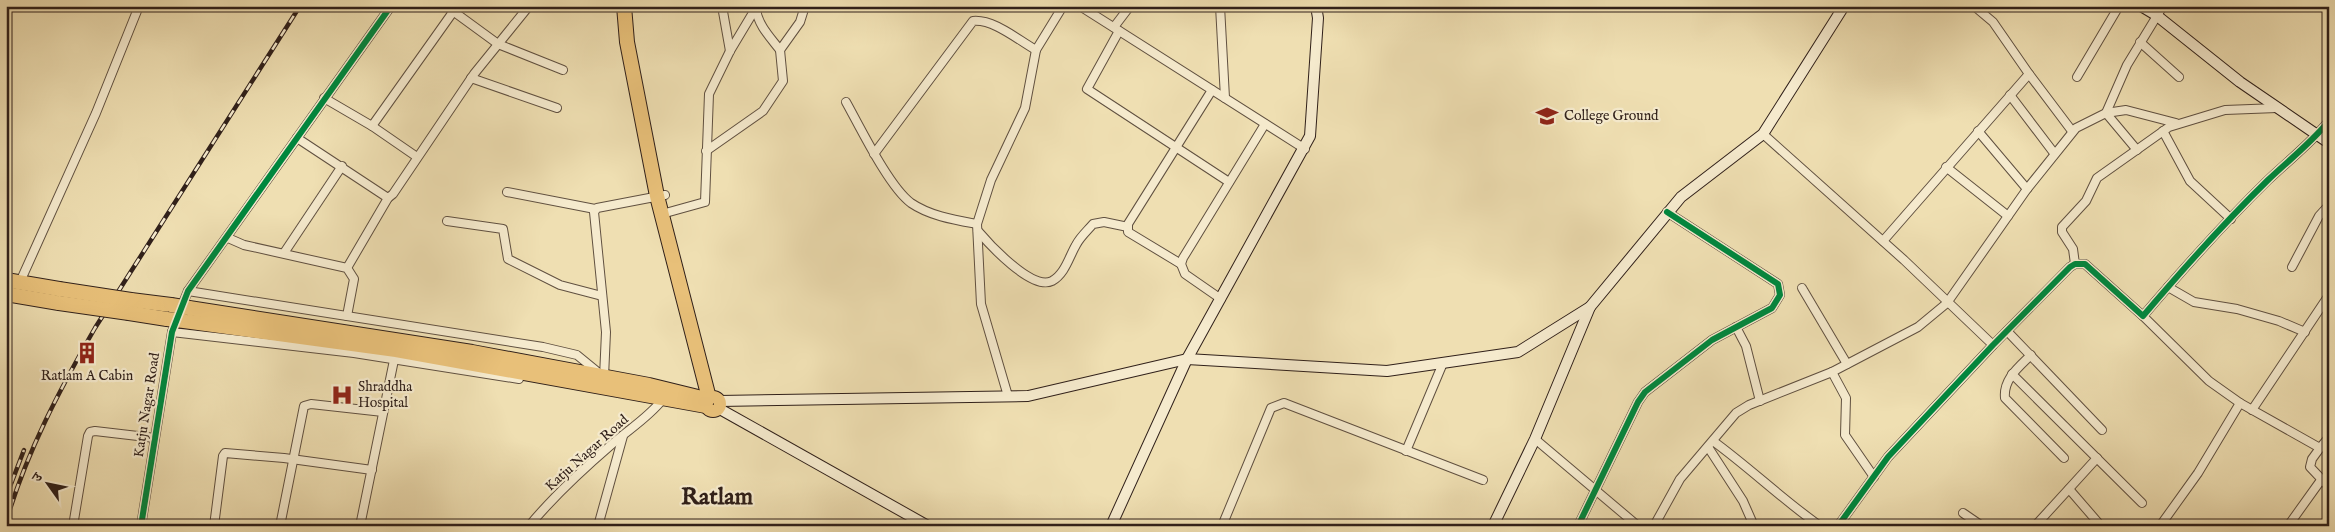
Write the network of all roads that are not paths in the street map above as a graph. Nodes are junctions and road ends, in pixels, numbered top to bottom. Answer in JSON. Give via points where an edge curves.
{"nodes":[{"id":1,"x":139,"y":6,"type":"edge"},
{"id":2,"x":391,"y":6,"type":"edge"},
{"id":3,"x":446,"y":6,"type":"edge"},
{"id":4,"x":529,"y":6,"type":"edge"},
{"id":5,"x":624,"y":6,"type":"edge"},
{"id":6,"x":631,"y":6,"type":"edge"},
{"id":7,"x":722,"y":6,"type":"edge"},
{"id":8,"x":805,"y":6,"type":"edge"},
{"id":9,"x":1063,"y":6,"type":"edge"},
{"id":10,"x":1080,"y":6,"type":"edge"},
{"id":11,"x":1130,"y":6,"type":"edge"},
{"id":12,"x":1220,"y":6,"type":"edge"},
{"id":13,"x":1316,"y":6,"type":"edge"},
{"id":14,"x":1844,"y":6,"type":"edge"},
{"id":15,"x":1974,"y":6,"type":"edge"},
{"id":16,"x":2119,"y":6,"type":"edge"},
{"id":17,"x":2141,"y":6,"type":"edge"},
{"id":18,"x":2163,"y":6,"type":"edge"},
{"id":19,"x":757,"y":8,"type":"edge"},
{"id":20,"x":454,"y":12,"type":"junction"},
{"id":21,"x":2156,"y":15,"type":"junction"},
{"id":22,"x":1116,"y":29,"type":"junction"},
{"id":23,"x":2140,"y":42,"type":"junction"},
{"id":24,"x":498,"y":44,"type":"junction"},
{"id":25,"x":780,"y":50,"type":"junction"},
{"id":26,"x":1036,"y":50,"type":"junction"},
{"id":27,"x":730,"y":51,"type":"junction"},
{"id":28,"x":563,"y":70,"type":"dead end"},
{"id":29,"x":2029,"y":74,"type":"junction"},
{"id":30,"x":2077,"y":77,"type":"dead end"},
{"id":31,"x":472,"y":78,"type":"junction"},
{"id":32,"x":2179,"y":78,"type":"dead end"},
{"id":33,"x":1212,"y":90,"type":"junction"},
{"id":34,"x":2010,"y":95,"type":"junction"},
{"id":35,"x":324,"y":98,"type":"junction"},
{"id":36,"x":1225,"y":98,"type":"junction"},
{"id":37,"x":846,"y":102,"type":"dead end"},
{"id":38,"x":558,"y":108,"type":"dead end"},
{"id":39,"x":2277,"y":108,"type":"junction"},
{"id":40,"x":2106,"y":113,"type":"junction"},
{"id":41,"x":2329,"y":121,"type":"edge"},
{"id":42,"x":2176,"y":123,"type":"junction"},
{"id":43,"x":1265,"y":124,"type":"junction"},
{"id":44,"x":372,"y":126,"type":"junction"},
{"id":45,"x":1978,"y":131,"type":"junction"},
{"id":46,"x":2072,"y":131,"type":"junction"},
{"id":47,"x":2163,"y":131,"type":"junction"},
{"id":48,"x":1764,"y":134,"type":"junction"},
{"id":49,"x":2316,"y":136,"type":"junction"},
{"id":50,"x":297,"y":138,"type":"junction"},
{"id":51,"x":2329,"y":143,"type":"edge"},
{"id":52,"x":1176,"y":148,"type":"junction"},
{"id":53,"x":1305,"y":149,"type":"junction"},
{"id":54,"x":2137,"y":150,"type":"junction"},
{"id":55,"x":706,"y":151,"type":"junction"},
{"id":56,"x":2054,"y":153,"type":"junction"},
{"id":57,"x":874,"y":154,"type":"junction"},
{"id":58,"x":417,"y":157,"type":"junction"},
{"id":59,"x":342,"y":166,"type":"junction"},
{"id":60,"x":1946,"y":167,"type":"junction"},
{"id":61,"x":1229,"y":182,"type":"junction"},
{"id":62,"x":2027,"y":189,"type":"junction"},
{"id":63,"x":507,"y":192,"type":"dead end"},
{"id":64,"x":661,"y":195,"type":"junction"},
{"id":65,"x":388,"y":198,"type":"junction"},
{"id":66,"x":2329,"y":205,"type":"edge"},
{"id":67,"x":595,"y":210,"type":"junction"},
{"id":68,"x":669,"y":212,"type":"junction"},
{"id":69,"x":1667,"y":212,"type":"junction"},
{"id":70,"x":2008,"y":216,"type":"junction"},
{"id":71,"x":2231,"y":219,"type":"junction"},
{"id":72,"x":447,"y":220,"type":"dead end"},
{"id":73,"x":978,"y":227,"type":"junction"},
{"id":74,"x":1128,"y":227,"type":"junction"},
{"id":75,"x":228,"y":238,"type":"junction"},
{"id":76,"x":1883,"y":241,"type":"junction"},
{"id":77,"x":284,"y":253,"type":"junction"},
{"id":78,"x":1181,"y":264,"type":"junction"},
{"id":79,"x":2076,"y":264,"type":"junction"},
{"id":80,"x":2292,"y":267,"type":"dead end"},
{"id":81,"x":347,"y":268,"type":"junction"},
{"id":82,"x":13,"y":281,"type":"edge"},
{"id":83,"x":2168,"y":287,"type":"junction"},
{"id":84,"x":1802,"y":288,"type":"dead end"},
{"id":85,"x":188,"y":291,"type":"junction"},
{"id":86,"x":6,"y":294,"type":"edge"},
{"id":87,"x":59,"y":296,"type":"junction"},
{"id":88,"x":602,"y":296,"type":"junction"},
{"id":89,"x":2329,"y":296,"type":"edge"},
{"id":90,"x":1221,"y":299,"type":"junction"},
{"id":91,"x":1947,"y":303,"type":"junction"},
{"id":92,"x":1590,"y":307,"type":"junction"},
{"id":93,"x":347,"y":316,"type":"junction"},
{"id":94,"x":2143,"y":316,"type":"junction"},
{"id":95,"x":1736,"y":327,"type":"junction"},
{"id":96,"x":2008,"y":331,"type":"junction"},
{"id":97,"x":172,"y":332,"type":"junction"},
{"id":98,"x":2305,"y":332,"type":"junction"},
{"id":99,"x":1993,"y":345,"type":"junction"},
{"id":100,"x":2031,"y":355,"type":"junction"},
{"id":101,"x":394,"y":360,"type":"junction"},
{"id":102,"x":1187,"y":360,"type":"junction"},
{"id":103,"x":1443,"y":363,"type":"junction"},
{"id":104,"x":1848,"y":364,"type":"junction"},
{"id":105,"x":1832,"y":372,"type":"junction"},
{"id":106,"x":2012,"y":374,"type":"junction"},
{"id":107,"x":602,"y":382,"type":"junction"},
{"id":108,"x":1008,"y":396,"type":"junction"},
{"id":109,"x":663,"y":399,"type":"junction"},
{"id":110,"x":1760,"y":401,"type":"junction"},
{"id":111,"x":712,"y":402,"type":"junction"},
{"id":112,"x":2240,"y":404,"type":"junction"},
{"id":113,"x":2252,"y":410,"type":"junction"},
{"id":114,"x":383,"y":412,"type":"junction"},
{"id":115,"x":2102,"y":430,"type":"dead end"},
{"id":116,"x":623,"y":436,"type":"junction"},
{"id":117,"x":2329,"y":437,"type":"edge"},
{"id":118,"x":155,"y":438,"type":"junction"},
{"id":119,"x":1535,"y":439,"type":"junction"},
{"id":120,"x":1711,"y":444,"type":"junction"},
{"id":121,"x":2320,"y":448,"type":"junction"},
{"id":122,"x":1406,"y":451,"type":"junction"},
{"id":123,"x":2064,"y":458,"type":"dead end"},
{"id":124,"x":2097,"y":458,"type":"junction"},
{"id":125,"x":292,"y":459,"type":"junction"},
{"id":126,"x":372,"y":470,"type":"junction"},
{"id":127,"x":1874,"y":477,"type":"junction"},
{"id":128,"x":1483,"y":480,"type":"dead end"},
{"id":129,"x":2320,"y":480,"type":"junction"},
{"id":130,"x":2329,"y":488,"type":"edge"},
{"id":131,"x":2069,"y":489,"type":"junction"},
{"id":132,"x":1596,"y":492,"type":"junction"},
{"id":133,"x":2142,"y":504,"type":"dead end"},
{"id":134,"x":1963,"y":514,"type":"dead end"},
{"id":135,"x":2096,"y":524,"type":"edge"},
{"id":136,"x":1224,"y":525,"type":"edge"},
{"id":137,"x":1841,"y":525,"type":"edge"},
{"id":138,"x":73,"y":526,"type":"edge"},
{"id":139,"x":140,"y":526,"type":"edge"},
{"id":140,"x":214,"y":526,"type":"edge"},
{"id":141,"x":280,"y":526,"type":"edge"},
{"id":142,"x":360,"y":526,"type":"edge"},
{"id":143,"x":529,"y":526,"type":"edge"},
{"id":144,"x":598,"y":526,"type":"edge"},
{"id":145,"x":928,"y":526,"type":"edge"},
{"id":146,"x":1111,"y":526,"type":"edge"},
{"id":147,"x":1493,"y":526,"type":"edge"},
{"id":148,"x":1578,"y":526,"type":"edge"},
{"id":149,"x":1638,"y":526,"type":"edge"},
{"id":150,"x":1654,"y":526,"type":"edge"},
{"id":151,"x":1754,"y":526,"type":"edge"},
{"id":152,"x":1820,"y":526,"type":"edge"},
{"id":153,"x":1982,"y":526,"type":"edge"},
{"id":154,"x":2035,"y":526,"type":"edge"},
{"id":155,"x":2160,"y":526,"type":"edge"},
{"id":156,"x":2288,"y":526,"type":"edge"}],
"edges":[{"from":1,"to":82,"type":"street","via":[[92,122]]},
{"from":2,"to":35,"type":"street","name":"Katju Nagar Road"},
{"from":3,"to":20,"type":"street"},
{"from":4,"to":24,"type":"street"},
{"from":5,"to":64,"type":"highway","via":[[627,42]]},
{"from":6,"to":64,"type":"highway","via":[[633,41]]},
{"from":7,"to":27,"type":"street"},
{"from":8,"to":25,"type":"street","via":[[800,22]]},
{"from":9,"to":26,"type":"street"},
{"from":10,"to":22,"type":"street"},
{"from":11,"to":22,"type":"street"},
{"from":12,"to":36,"type":"street"},
{"from":13,"to":53,"type":"main road","via":[[1315,79],[1310,136]]},
{"from":14,"to":48,"type":"main road"},
{"from":15,"to":29,"type":"street","via":[[1994,22]]},
{"from":16,"to":30,"type":"street"},
{"from":17,"to":21,"type":"main road"},
{"from":18,"to":21,"type":"street"},
{"from":19,"to":25,"type":"street","via":[[766,33]]},
{"from":19,"to":27,"type":"street"},
{"from":20,"to":24,"type":"street"},
{"from":20,"to":44,"type":"street"},
{"from":21,"to":23,"type":"street"},
{"from":21,"to":39,"type":"main road"},
{"from":22,"to":33,"type":"street"},
{"from":22,"to":52,"type":"street","via":[[1087,89]]},
{"from":23,"to":32,"type":"street"},
{"from":23,"to":40,"type":"street","via":[[2119,80]]},
{"from":24,"to":28,"type":"street"},
{"from":24,"to":31,"type":"street"},
{"from":25,"to":55,"type":"street","via":[[783,81],[763,111]]},
{"from":26,"to":57,"type":"street","via":[[990,24],[973,21]]},
{"from":26,"to":73,"type":"street","via":[[1025,108],[991,180]]},
{"from":27,"to":55,"type":"street","via":[[709,94]]},
{"from":29,"to":34,"type":"street"},
{"from":29,"to":46,"type":"street"},
{"from":31,"to":38,"type":"street"},
{"from":31,"to":58,"type":"street"},
{"from":33,"to":36,"type":"street"},
{"from":33,"to":52,"type":"street"},
{"from":34,"to":45,"type":"street"},
{"from":34,"to":56,"type":"street"},
{"from":35,"to":44,"type":"street"},
{"from":35,"to":50,"type":"street","name":"Katju Nagar Road"},
{"from":36,"to":43,"type":"street"},
{"from":37,"to":57,"type":"street"},
{"from":39,"to":42,"type":"street","via":[[2225,110]]},
{"from":39,"to":49,"type":"main road"},
{"from":40,"to":42,"type":"street","via":[[2126,110]]},
{"from":40,"to":46,"type":"street"},
{"from":40,"to":54,"type":"street"},
{"from":41,"to":49,"type":"street"},
{"from":42,"to":47,"type":"street"},
{"from":43,"to":53,"type":"street"},
{"from":43,"to":61,"type":"street"},
{"from":44,"to":58,"type":"street"},
{"from":45,"to":60,"type":"street"},
{"from":45,"to":62,"type":"street"},
{"from":46,"to":56,"type":"street"},
{"from":47,"to":54,"type":"street"},
{"from":47,"to":71,"type":"street","via":[[2190,181]]},
{"from":48,"to":69,"type":"main road","via":[[1681,197]]},
{"from":48,"to":76,"type":"street"},
{"from":49,"to":51,"type":"main road"},
{"from":49,"to":71,"type":"street"},
{"from":50,"to":59,"type":"street"},
{"from":50,"to":75,"type":"street","name":"Katju Nagar Road"},
{"from":52,"to":61,"type":"street"},
{"from":52,"to":74,"type":"street"},
{"from":53,"to":90,"type":"main road"},
{"from":54,"to":79,"type":"street","via":[[2097,178],[2086,201],[2062,227],[2073,249]]},
{"from":55,"to":68,"type":"street","via":[[705,202]]},
{"from":56,"to":62,"type":"street"},
{"from":57,"to":73,"type":"street","via":[[910,202],[948,219]]},
{"from":58,"to":65,"type":"street"},
{"from":59,"to":65,"type":"street"},
{"from":59,"to":77,"type":"street"},
{"from":60,"to":70,"type":"street"},
{"from":60,"to":76,"type":"street"},
{"from":61,"to":78,"type":"street"},
{"from":62,"to":70,"type":"street"},
{"from":63,"to":67,"type":"street"},
{"from":64,"to":67,"type":"street"},
{"from":64,"to":68,"type":"highway"},
{"from":64,"to":111,"type":"highway"},
{"from":65,"to":81,"type":"street"},
{"from":66,"to":80,"type":"street","via":[[2319,216]]},
{"from":67,"to":88,"type":"street"},
{"from":68,"to":111,"type":"highway"},
{"from":69,"to":92,"type":"main road"},
{"from":69,"to":95,"type":"street","via":[[1778,284],[1780,295],[1772,308]]},
{"from":70,"to":91,"type":"street"},
{"from":71,"to":83,"type":"street"},
{"from":72,"to":88,"type":"street","via":[[503,230],[508,259],[560,285]]},
{"from":73,"to":74,"type":"street","via":[[995,251],[1014,267],[1044,282],[1052,281],[1065,268],[1076,244],[1093,224],[1104,222]]},
{"from":73,"to":108,"type":"street","via":[[981,304]]},
{"from":74,"to":78,"type":"street","via":[[1128,232],[1136,238]]},
{"from":75,"to":77,"type":"street","via":[[244,245]]},
{"from":75,"to":85,"type":"street","name":"Katju Nagar Road"},
{"from":76,"to":91,"type":"street"},
{"from":77,"to":81,"type":"street"},
{"from":78,"to":90,"type":"street","via":[[1184,274]]},
{"from":79,"to":94,"type":"street","via":[[2085,264],[2092,269]]},
{"from":79,"to":96,"type":"street"},
{"from":81,"to":93,"type":"street","via":[[354,279]]},
{"from":82,"to":87,"type":"highway"},
{"from":83,"to":94,"type":"street"},
{"from":83,"to":98,"type":"street","via":[[2194,302],[2237,309]]},
{"from":84,"to":104,"type":"street"},
{"from":85,"to":93,"type":"street"},
{"from":85,"to":97,"type":"street","name":"Katju Nagar Road"},
{"from":86,"to":87,"type":"highway"},
{"from":87,"to":107,"type":"highway","bridge":true,"via":[[472,352]]},
{"from":88,"to":107,"type":"street","via":[[606,332]]},
{"from":89,"to":98,"type":"street"},
{"from":90,"to":102,"type":"main road"},
{"from":91,"to":99,"type":"street"},
{"from":91,"to":104,"type":"street","via":[[1918,327]]},
{"from":92,"to":103,"type":"main road","via":[[1518,352]]},
{"from":92,"to":119,"type":"main road"},
{"from":93,"to":107,"type":"street","via":[[577,355]]},
{"from":94,"to":112,"type":"street","via":[[2209,381]]},
{"from":95,"to":110,"type":"street","via":[[1746,346]]},
{"from":95,"to":132,"type":"street","via":[[1712,340],[1645,392]]},
{"from":96,"to":99,"type":"street"},
{"from":96,"to":100,"type":"street"},
{"from":97,"to":101,"type":"street"},
{"from":97,"to":118,"type":"street","name":"Katju Nagar Road"},
{"from":98,"to":113,"type":"street"},
{"from":99,"to":127,"type":"street","via":[[1888,457]]},
{"from":100,"to":106,"type":"street"},
{"from":100,"to":115,"type":"street"},
{"from":101,"to":107,"type":"street","via":[[559,385]]},
{"from":101,"to":114,"type":"street"},
{"from":102,"to":103,"type":"main road","via":[[1387,371]]},
{"from":102,"to":108,"type":"main road","via":[[1028,396]]},
{"from":102,"to":146,"type":"main road"},
{"from":103,"to":122,"type":"street"},
{"from":104,"to":105,"type":"street"},
{"from":105,"to":110,"type":"street"},
{"from":105,"to":127,"type":"street","via":[[1846,398],[1845,435]]},
{"from":106,"to":123,"type":"street","via":[[2004,394],[2007,402]]},
{"from":106,"to":124,"type":"street"},
{"from":107,"to":109,"type":"highway"},
{"from":107,"to":111,"type":"highway","via":[[680,392]]},
{"from":108,"to":111,"type":"main road"},
{"from":109,"to":111,"type":"highway"},
{"from":109,"to":116,"type":"street","name":"Katju Nagar Road"},
{"from":110,"to":120,"type":"street","via":[[1736,413]]},
{"from":111,"to":145,"type":"main road"},
{"from":112,"to":113,"type":"street"},
{"from":112,"to":155,"type":"street","via":[[2198,473]]},
{"from":113,"to":121,"type":"street"},
{"from":114,"to":125,"type":"street","via":[[311,404],[304,406]]},
{"from":114,"to":126,"type":"street"},
{"from":116,"to":143,"type":"street","name":"Katju Nagar Road","via":[[544,508]]},
{"from":116,"to":144,"type":"street"},
{"from":117,"to":121,"type":"street"},
{"from":118,"to":138,"type":"street","via":[[90,432]]},
{"from":118,"to":139,"type":"street","name":"Katju Nagar Road"},
{"from":119,"to":132,"type":"street"},
{"from":119,"to":147,"type":"main road"},
{"from":120,"to":150,"type":"street","via":[[1680,479]]},
{"from":120,"to":151,"type":"street"},
{"from":120,"to":152,"type":"street","via":[[1753,470]]},
{"from":121,"to":129,"type":"street","via":[[2310,467]]},
{"from":122,"to":128,"type":"street"},
{"from":122,"to":136,"type":"street","via":[[1284,403],[1276,405],[1271,408]]},
{"from":124,"to":131,"type":"street"},
{"from":124,"to":133,"type":"street"},
{"from":125,"to":126,"type":"street"},
{"from":125,"to":140,"type":"street","via":[[225,453]]},
{"from":125,"to":141,"type":"street"},
{"from":126,"to":142,"type":"street"},
{"from":127,"to":137,"type":"street"},
{"from":129,"to":130,"type":"street"},
{"from":129,"to":156,"type":"street"},
{"from":131,"to":135,"type":"street"},
{"from":131,"to":154,"type":"street"},
{"from":132,"to":148,"type":"street"},
{"from":132,"to":149,"type":"street"},
{"from":134,"to":153,"type":"street"}]}
